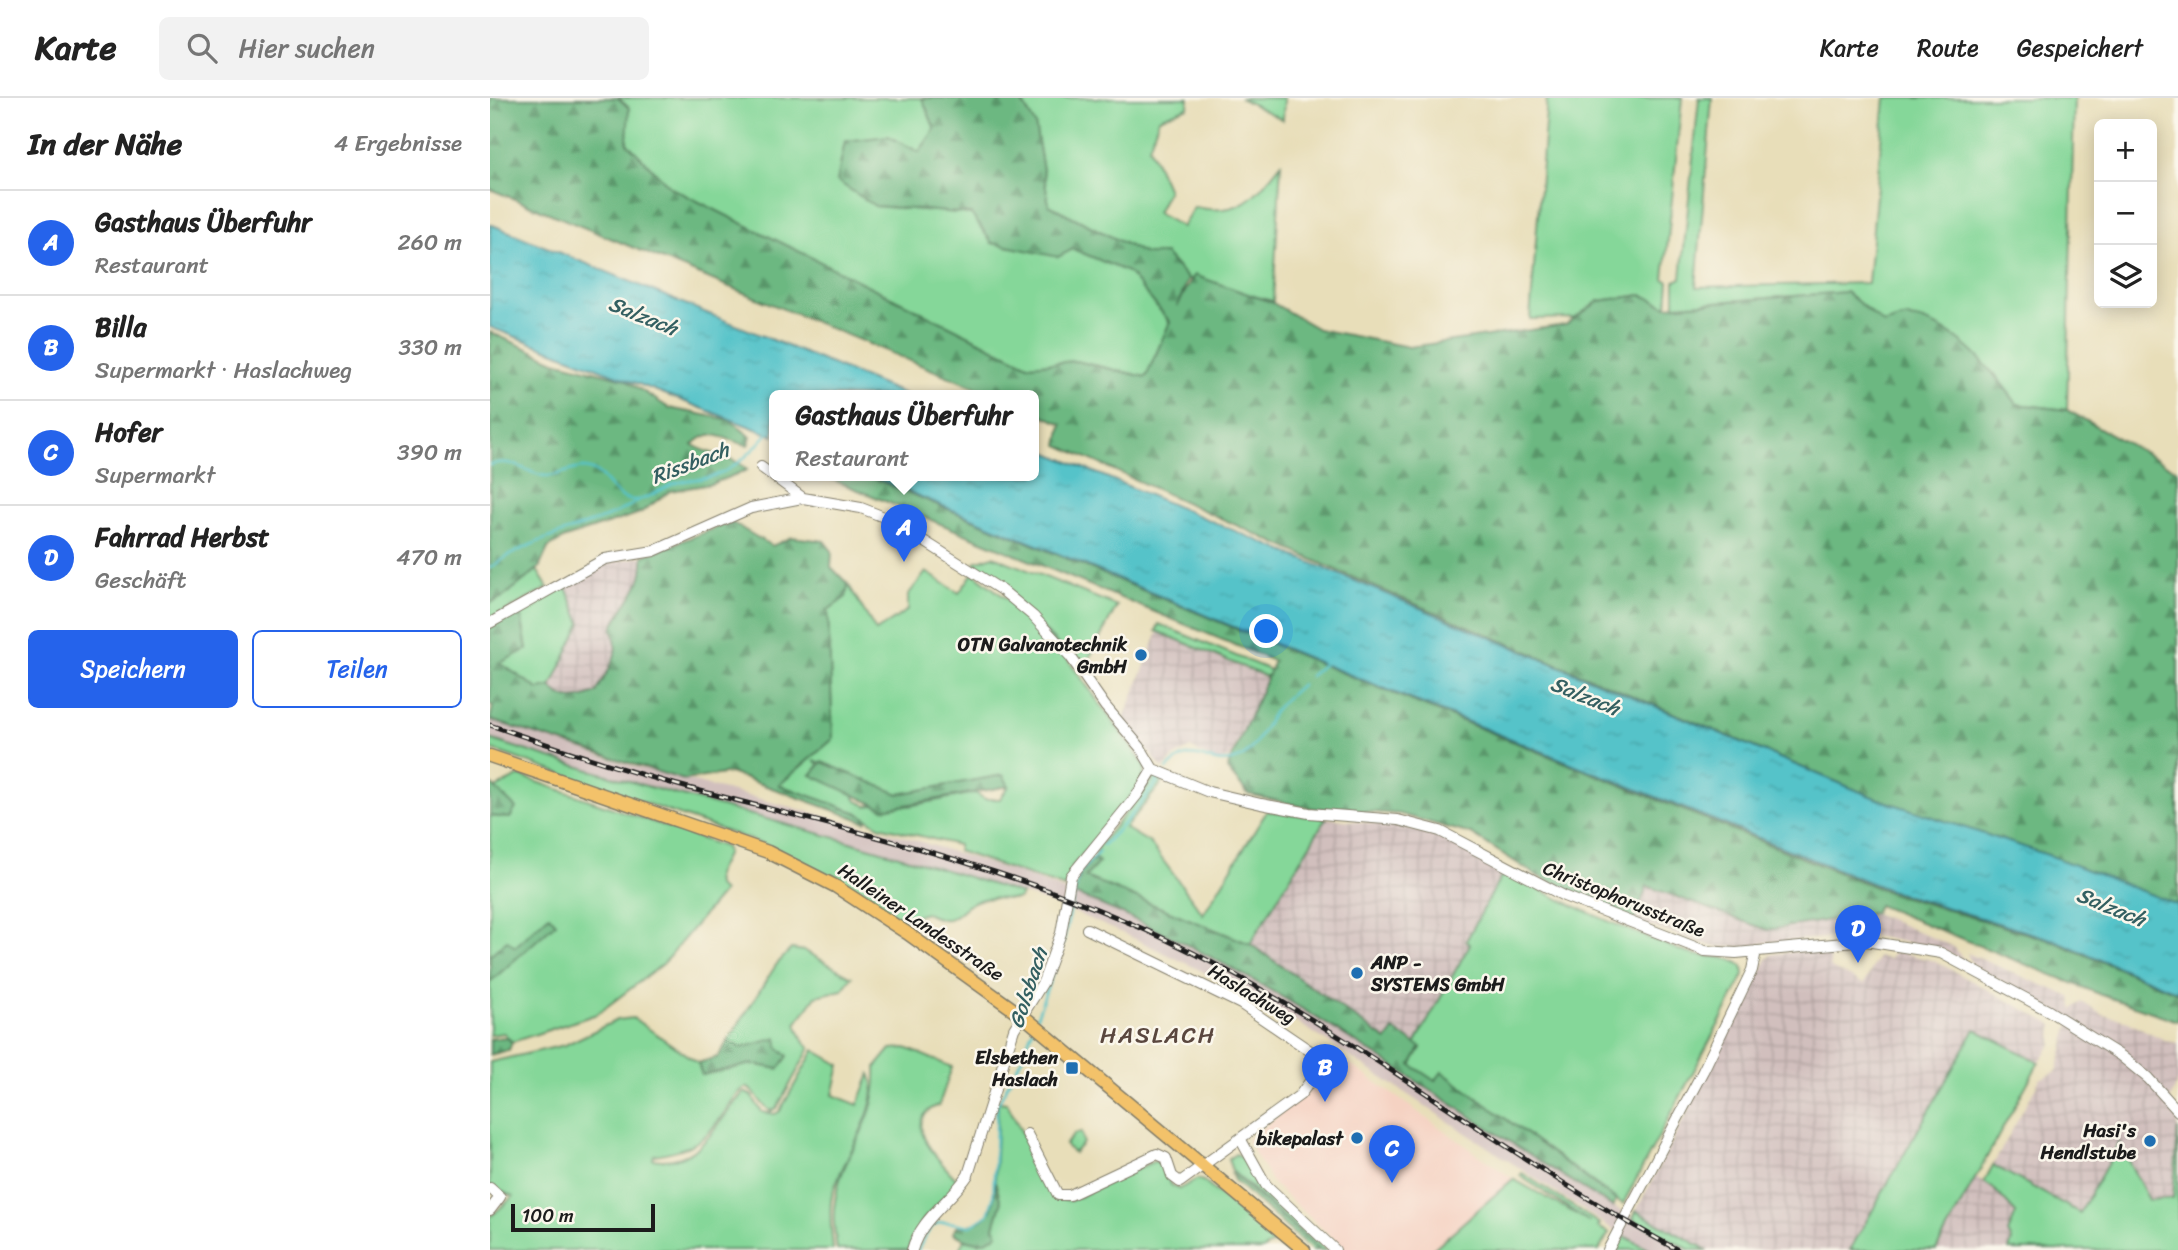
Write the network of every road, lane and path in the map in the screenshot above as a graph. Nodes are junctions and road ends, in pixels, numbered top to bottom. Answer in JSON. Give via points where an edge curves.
{"nodes":[{"id":1,"x":761,"y":467,"type":"dead end"},
{"id":2,"x":769,"y":473,"type":"edge"},
{"id":3,"x":780,"y":481,"type":"edge"},
{"id":4,"x":803,"y":498,"type":"junction"},
{"id":5,"x":490,"y":623,"type":"edge"},
{"id":6,"x":490,"y":756,"type":"edge"},
{"id":7,"x":1153,"y":769,"type":"junction"},
{"id":8,"x":1087,"y":929,"type":"dead end"},
{"id":9,"x":1756,"y":951,"type":"junction"},
{"id":10,"x":1026,"y":1018,"type":"junction"},
{"id":11,"x":2178,"y":1111,"type":"edge"},
{"id":12,"x":1027,"y":1134,"type":"dead end"},
{"id":13,"x":1241,"y":1140,"type":"junction"},
{"id":14,"x":1205,"y":1165,"type":"junction"},
{"id":15,"x":490,"y":1188,"type":"edge"},
{"id":16,"x":490,"y":1210,"type":"edge"},
{"id":17,"x":912,"y":1250,"type":"edge"},
{"id":18,"x":1304,"y":1250,"type":"edge"},
{"id":19,"x":1335,"y":1250,"type":"edge"},
{"id":20,"x":1608,"y":1250,"type":"edge"}],
"edges":[{"from":1,"to":2,"type":"street"},
{"from":3,"to":4,"type":"street"},
{"from":4,"to":5,"type":"street","via":[[751,508],[654,551],[605,559]]},
{"from":4,"to":7,"type":"street","via":[[861,508],[889,519],[1003,591],[1070,656]]},
{"from":6,"to":10,"type":"main road","name":"Halleiner Landesstraße","via":[[796,865],[863,903]]},
{"from":7,"to":9,"type":"street","name":"Christophorusstraße","via":[[1209,792],[1309,813],[1398,820],[1440,831],[1564,897],[1682,945],[1722,953]]},
{"from":7,"to":10,"type":"street","via":[[1137,795],[1075,867],[1054,951]]},
{"from":8,"to":13,"type":"street","name":"Haslachweg","via":[[1241,1004],[1325,1061],[1300,1095]]},
{"from":9,"to":11,"type":"street","name":"Christophorusstraße","via":[[1866,941],[1941,953],[2121,1056]]},
{"from":9,"to":20,"type":"street","via":[[1745,986]]},
{"from":10,"to":14,"type":"main road","name":"Halleiner Landesstraße"},
{"from":10,"to":17,"type":"street","via":[[1014,1029],[968,1175],[955,1195],[923,1224]]},
{"from":12,"to":14,"type":"street","name":"Haslachweg","via":[[1055,1192],[1065,1196],[1157,1154],[1166,1158],[1172,1176],[1180,1182]]},
{"from":13,"to":14,"type":"street","name":"Haslachweg"},
{"from":13,"to":19,"type":"street","via":[[1266,1185]]},
{"from":14,"to":18,"type":"main road","name":"Halleiner Landesstraße"},
{"from":15,"to":16,"type":"street","via":[[500,1197]]}]}
